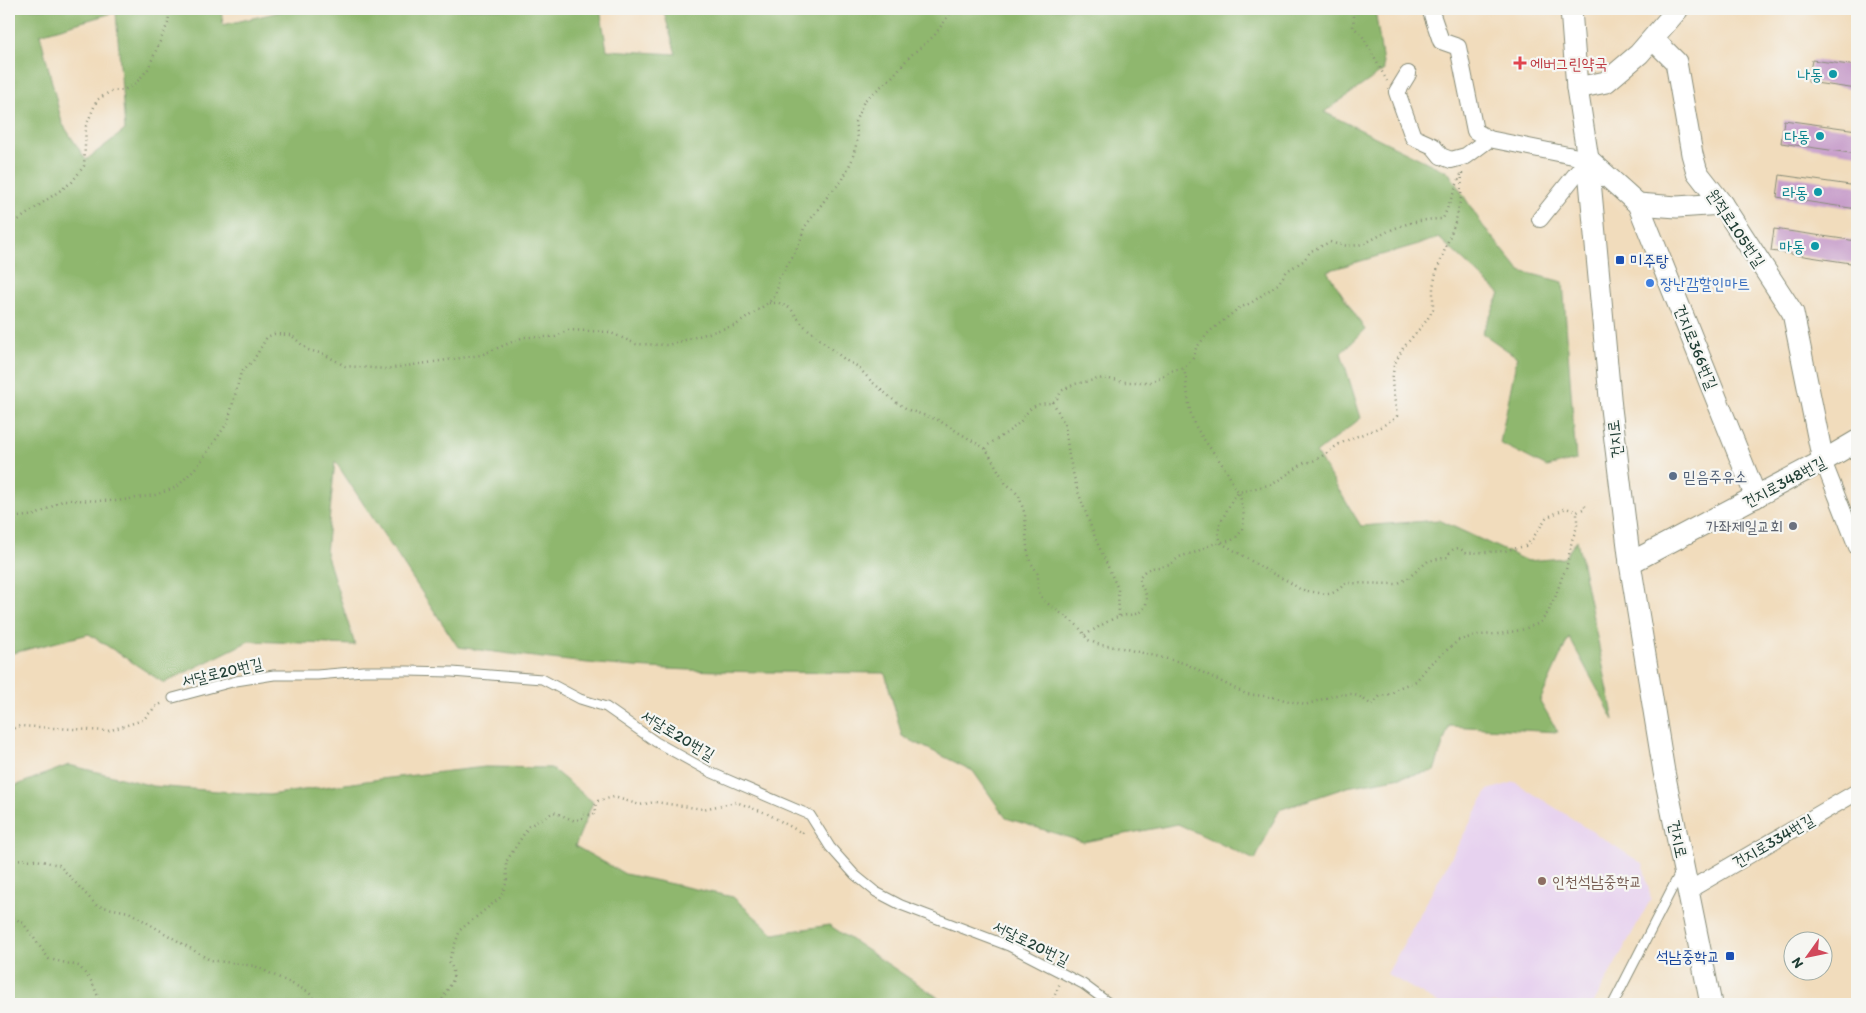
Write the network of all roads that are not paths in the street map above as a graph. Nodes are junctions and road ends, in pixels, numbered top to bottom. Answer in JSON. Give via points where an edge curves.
{"nodes":[{"id":1,"x":1430,"y":9,"type":"edge"},
{"id":2,"x":1571,"y":9,"type":"edge"},
{"id":3,"x":1678,"y":9,"type":"edge"},
{"id":4,"x":1653,"y":39,"type":"junction"},
{"id":5,"x":1408,"y":74,"type":"dead end"},
{"id":6,"x":1577,"y":88,"type":"junction"},
{"id":7,"x":1489,"y":139,"type":"junction"},
{"id":8,"x":1588,"y":159,"type":"junction"},
{"id":9,"x":1638,"y":204,"type":"junction"},
{"id":10,"x":1722,"y":204,"type":"junction"},
{"id":11,"x":1540,"y":219,"type":"dead end"},
{"id":12,"x":1857,"y":441,"type":"edge"},
{"id":13,"x":1823,"y":461,"type":"junction"},
{"id":14,"x":1756,"y":497,"type":"junction"},
{"id":15,"x":1857,"y":547,"type":"edge"},
{"id":16,"x":1630,"y":563,"type":"junction"},
{"id":17,"x":173,"y":698,"type":"road end"},
{"id":18,"x":1857,"y":792,"type":"edge"},
{"id":19,"x":1684,"y":866,"type":"junction"},
{"id":20,"x":1689,"y":890,"type":"junction"},
{"id":21,"x":1110,"y":1004,"type":"edge"},
{"id":22,"x":1613,"y":1004,"type":"edge"},
{"id":23,"x":1711,"y":1004,"type":"edge"}],
"edges":[{"from":1,"to":7,"type":"street","via":[[1441,41],[1458,47],[1475,130]]},
{"from":2,"to":6,"type":"street","name":"건지로"},
{"from":3,"to":4,"type":"street"},
{"from":4,"to":6,"type":"street","via":[[1606,82]]},
{"from":4,"to":10,"type":"street","name":"원적로105번길","via":[[1676,62],[1697,172]]},
{"from":5,"to":7,"type":"street","via":[[1397,92],[1413,137],[1434,146],[1441,156],[1452,160],[1466,156]]},
{"from":6,"to":8,"type":"street","name":"건지로"},
{"from":7,"to":8,"type":"street"},
{"from":8,"to":9,"type":"street","name":"건지로366번길"},
{"from":8,"to":11,"type":"street"},
{"from":8,"to":16,"type":"street","name":"건지로","via":[[1611,408]]},
{"from":9,"to":10,"type":"street","via":[[1677,208]]},
{"from":9,"to":14,"type":"street","name":"건지로366번길"},
{"from":10,"to":13,"type":"street","name":"원적로105번길","via":[[1792,313]]},
{"from":12,"to":13,"type":"street","name":"건지로348번길"},
{"from":13,"to":14,"type":"street","name":"건지로348번길"},
{"from":13,"to":15,"type":"street"},
{"from":14,"to":16,"type":"street","name":"건지로348번길"},
{"from":16,"to":19,"type":"street","name":"건지로","via":[[1664,772]]},
{"from":17,"to":21,"type":"lane","name":"서달로20번길","via":[[236,681],[274,675],[416,671],[542,679],[580,699],[606,707],[656,742],[710,772],[810,815],[830,847],[876,892],[901,905],[1009,946],[1083,984]]},
{"from":18,"to":20,"type":"street","name":"건지로334번길"},
{"from":19,"to":20,"type":"street","name":"건지로"},
{"from":19,"to":22,"type":"lane","name":"건지로"},
{"from":20,"to":23,"type":"street","name":"건지로"}]}
